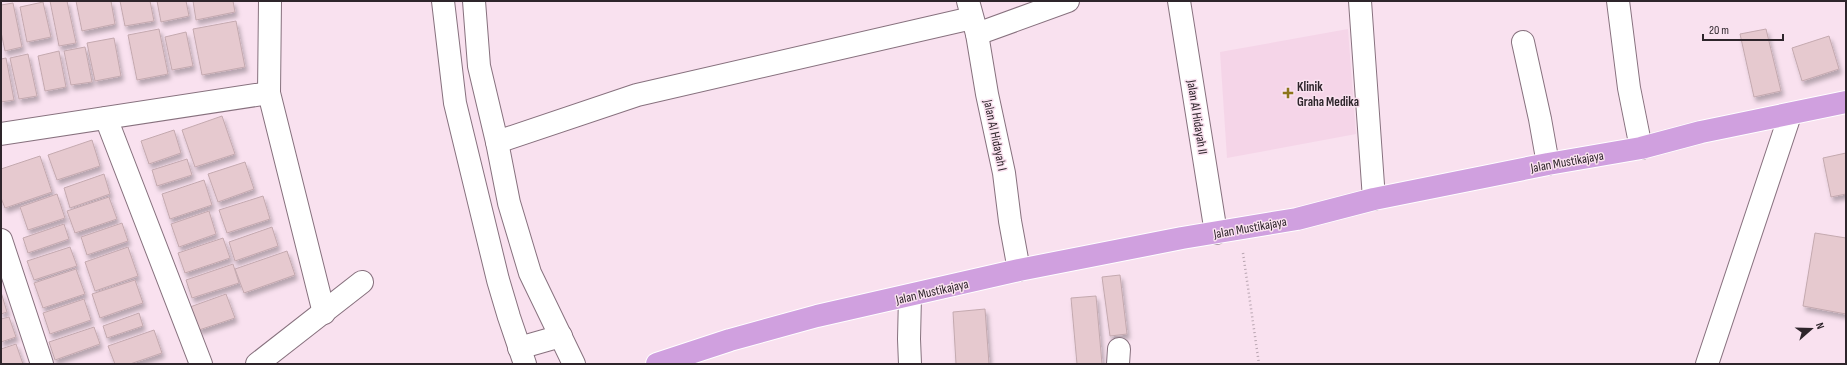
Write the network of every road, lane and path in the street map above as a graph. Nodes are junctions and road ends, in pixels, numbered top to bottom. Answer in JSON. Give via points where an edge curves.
{"nodes":[{"id":1,"x":270,"y":1,"type":"edge"},
{"id":2,"x":443,"y":1,"type":"edge"},
{"id":3,"x":474,"y":1,"type":"edge"},
{"id":4,"x":1068,"y":1,"type":"edge"},
{"id":5,"x":1179,"y":1,"type":"edge"},
{"id":6,"x":1360,"y":1,"type":"edge"},
{"id":7,"x":1618,"y":1,"type":"edge"},
{"id":8,"x":972,"y":18,"type":"edge"},
{"id":9,"x":1523,"y":42,"type":"dead end"},
{"id":10,"x":270,"y":93,"type":"junction"},
{"id":11,"x":1846,"y":102,"type":"edge"},
{"id":12,"x":1790,"y":115,"type":"junction"},
{"id":13,"x":106,"y":118,"type":"junction"},
{"id":14,"x":1,"y":134,"type":"edge"},
{"id":15,"x":497,"y":142,"type":"junction"},
{"id":16,"x":1641,"y":148,"type":"junction"},
{"id":17,"x":1548,"y":164,"type":"junction"},
{"id":18,"x":1374,"y":199,"type":"junction"},
{"id":19,"x":1240,"y":228,"type":"junction"},
{"id":20,"x":1216,"y":232,"type":"junction"},
{"id":21,"x":1,"y":240,"type":"edge"},
{"id":22,"x":1019,"y":270,"type":"junction"},
{"id":23,"x":362,"y":282,"type":"dead end"},
{"id":24,"x":910,"y":296,"type":"junction"},
{"id":25,"x":324,"y":313,"type":"junction"},
{"id":26,"x":561,"y":336,"type":"junction"},
{"id":27,"x":522,"y":356,"type":"edge"},
{"id":28,"x":42,"y":364,"type":"edge"},
{"id":29,"x":201,"y":364,"type":"edge"},
{"id":30,"x":257,"y":364,"type":"edge"},
{"id":31,"x":574,"y":364,"type":"edge"},
{"id":32,"x":657,"y":364,"type":"edge"},
{"id":33,"x":910,"y":364,"type":"edge"},
{"id":34,"x":1259,"y":364,"type":"edge"},
{"id":35,"x":1707,"y":364,"type":"edge"}],
"edges":[{"from":1,"to":10,"type":"street"},
{"from":2,"to":27,"type":"street","via":[[455,103],[498,280]]},
{"from":3,"to":15,"type":"street","via":[[479,66]]},
{"from":4,"to":8,"type":"street"},
{"from":5,"to":20,"type":"street","name":"Jalan Al Hidayah II"},
{"from":6,"to":18,"type":"street"},
{"from":7,"to":16,"type":"street","via":[[1629,88]]},
{"from":8,"to":15,"type":"street","via":[[638,95]]},
{"from":8,"to":22,"type":"street","name":"Jalan Al Hidayah I","via":[[1004,173]]},
{"from":9,"to":17,"type":"street"},
{"from":10,"to":13,"type":"street"},
{"from":10,"to":25,"type":"street"},
{"from":11,"to":12,"type":"main road","name":"Jalan Mustikajaya"},
{"from":12,"to":16,"type":"main road","name":"Jalan Mustikajaya","via":[[1708,131]]},
{"from":12,"to":35,"type":"street"},
{"from":13,"to":14,"type":"street"},
{"from":13,"to":29,"type":"street"},
{"from":15,"to":26,"type":"street","via":[[509,204],[530,273]]},
{"from":16,"to":17,"type":"main road","name":"Jalan Mustikajaya"},
{"from":17,"to":18,"type":"main road","name":"Jalan Mustikajaya"},
{"from":18,"to":19,"type":"main road","name":"Jalan Mustikajaya","via":[[1296,219]]},
{"from":19,"to":20,"type":"main road","name":"Jalan Mustikajaya"},
{"from":19,"to":34,"type":"path"},
{"from":20,"to":22,"type":"main road","name":"Jalan Mustikajaya"},
{"from":21,"to":28,"type":"street"},
{"from":22,"to":24,"type":"main road","name":"Jalan Mustikajaya"},
{"from":23,"to":25,"type":"street"},
{"from":24,"to":32,"type":"main road","name":"Jalan Mustikajaya","via":[[817,316],[730,340]]},
{"from":24,"to":33,"type":"street"},
{"from":25,"to":30,"type":"street"},
{"from":26,"to":27,"type":"street"},
{"from":26,"to":31,"type":"street"}]}
